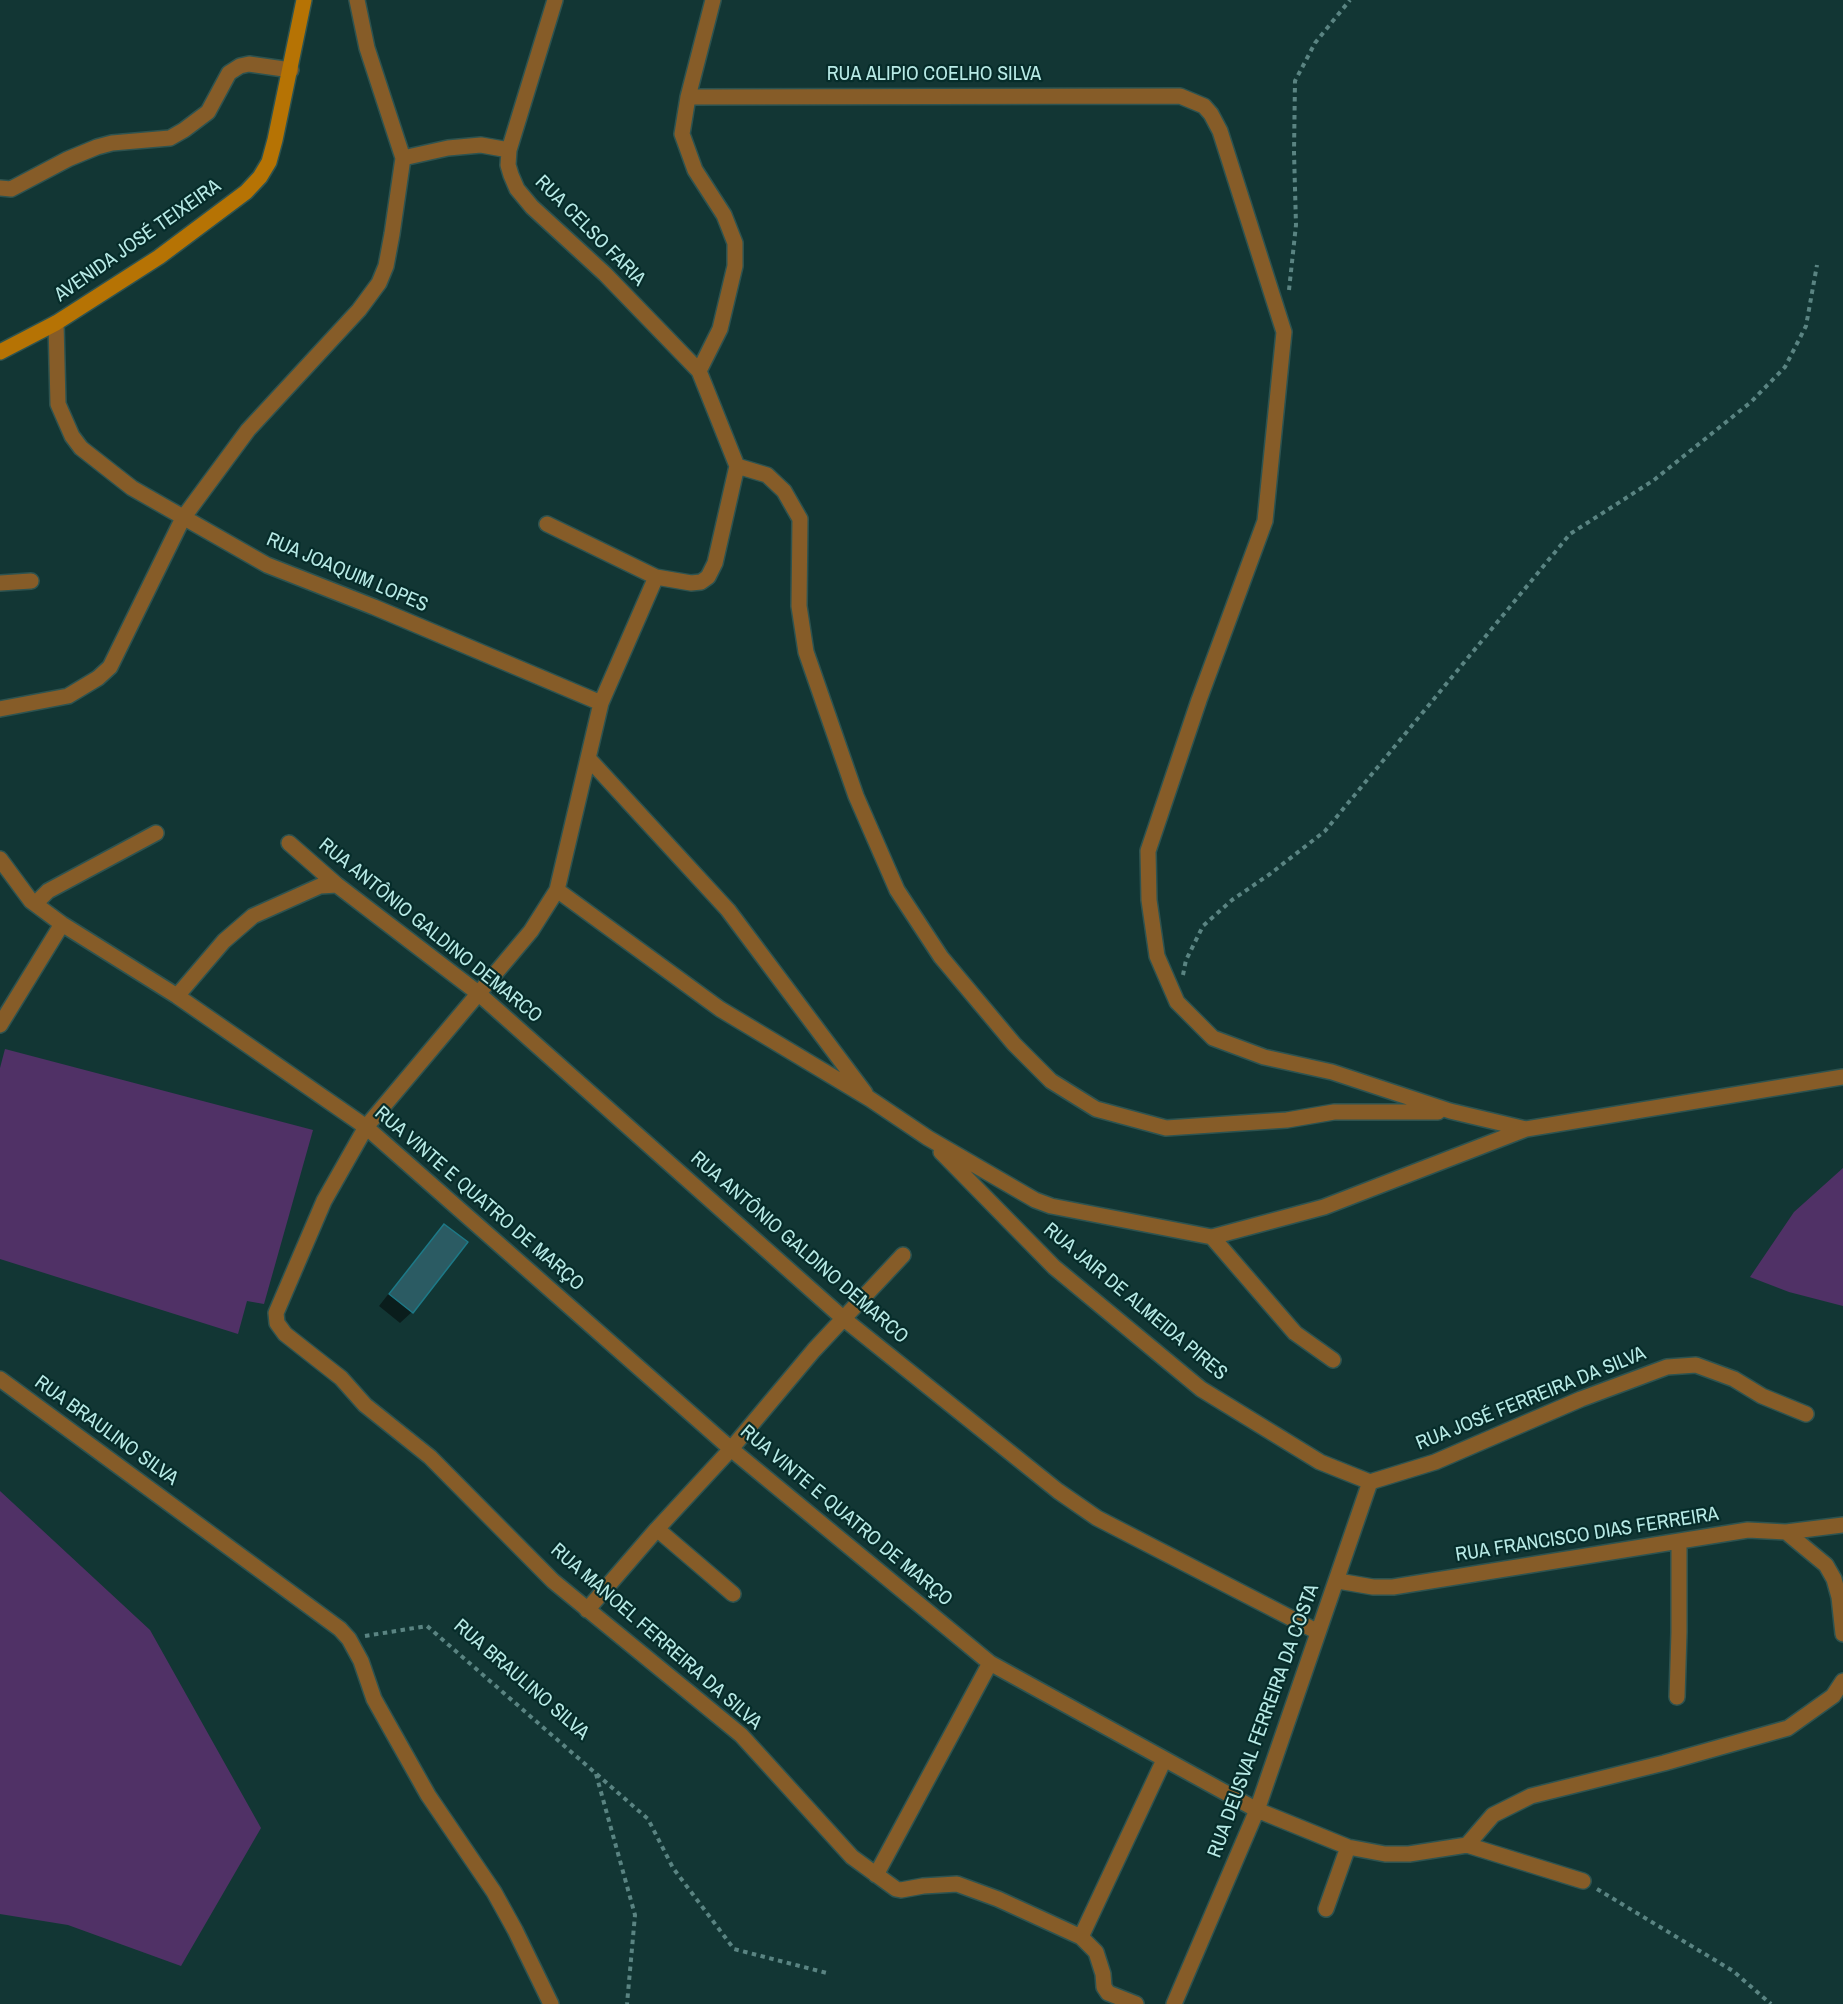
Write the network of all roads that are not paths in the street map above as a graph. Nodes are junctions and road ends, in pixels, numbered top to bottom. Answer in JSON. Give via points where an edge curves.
{"nodes":[{"id":1,"x":304,"y":0,"type":"edge"},
{"id":2,"x":357,"y":0,"type":"edge"},
{"id":3,"x":555,"y":0,"type":"edge"},
{"id":4,"x":712,"y":0,"type":"edge"},
{"id":5,"x":291,"y":70,"type":"junction"},
{"id":6,"x":688,"y":97,"type":"junction"},
{"id":7,"x":509,"y":150,"type":"junction"},
{"id":8,"x":403,"y":158,"type":"junction"},
{"id":9,"x":0,"y":188,"type":"edge"},
{"id":10,"x":56,"y":323,"type":"junction"},
{"id":11,"x":0,"y":352,"type":"edge"},
{"id":12,"x":699,"y":371,"type":"junction"},
{"id":13,"x":737,"y":466,"type":"junction"},
{"id":14,"x":183,"y":518,"type":"junction"},
{"id":15,"x":547,"y":524,"type":"dead end"},
{"id":16,"x":656,"y":577,"type":"junction"},
{"id":17,"x":31,"y":581,"type":"dead end"},
{"id":18,"x":0,"y":582,"type":"edge"},
{"id":19,"x":601,"y":704,"type":"junction"},
{"id":20,"x":0,"y":709,"type":"edge"},
{"id":21,"x":588,"y":758,"type":"junction"},
{"id":22,"x":156,"y":834,"type":"dead end"},
{"id":23,"x":289,"y":843,"type":"dead end"},
{"id":24,"x":0,"y":859,"type":"edge"},
{"id":25,"x":337,"y":885,"type":"junction"},
{"id":26,"x":557,"y":890,"type":"junction"},
{"id":27,"x":33,"y":902,"type":"junction"},
{"id":28,"x":62,"y":924,"type":"junction"},
{"id":29,"x":478,"y":993,"type":"junction"},
{"id":30,"x":177,"y":996,"type":"junction"},
{"id":31,"x":0,"y":1025,"type":"edge"},
{"id":32,"x":1843,"y":1077,"type":"edge"},
{"id":33,"x":870,"y":1099,"type":"junction"},
{"id":34,"x":1450,"y":1111,"type":"junction"},
{"id":35,"x":366,"y":1126,"type":"junction"},
{"id":36,"x":1526,"y":1129,"type":"junction"},
{"id":37,"x":928,"y":1138,"type":"junction"},
{"id":38,"x":1212,"y":1237,"type":"junction"},
{"id":39,"x":903,"y":1255,"type":"dead end"},
{"id":40,"x":844,"y":1319,"type":"junction"},
{"id":41,"x":1333,"y":1360,"type":"dead end"},
{"id":42,"x":0,"y":1379,"type":"edge"},
{"id":43,"x":1806,"y":1414,"type":"dead end"},
{"id":44,"x":731,"y":1449,"type":"junction"},
{"id":45,"x":1370,"y":1482,"type":"junction"},
{"id":46,"x":1843,"y":1525,"type":"edge"},
{"id":47,"x":657,"y":1529,"type":"junction"},
{"id":48,"x":1786,"y":1532,"type":"junction"},
{"id":49,"x":1679,"y":1541,"type":"junction"},
{"id":50,"x":1338,"y":1581,"type":"junction"},
{"id":51,"x":733,"y":1594,"type":"dead end"},
{"id":52,"x":587,"y":1610,"type":"junction"},
{"id":53,"x":1318,"y":1632,"type":"junction"},
{"id":54,"x":1843,"y":1634,"type":"edge"},
{"id":55,"x":990,"y":1663,"type":"junction"},
{"id":56,"x":1843,"y":1681,"type":"edge"},
{"id":57,"x":1677,"y":1697,"type":"dead end"},
{"id":58,"x":1164,"y":1760,"type":"junction"},
{"id":59,"x":1257,"y":1810,"type":"junction"},
{"id":60,"x":1467,"y":1845,"type":"junction"},
{"id":61,"x":1348,"y":1846,"type":"junction"},
{"id":62,"x":876,"y":1875,"type":"junction"},
{"id":63,"x":1583,"y":1881,"type":"road end"},
{"id":64,"x":1326,"y":1909,"type":"dead end"},
{"id":65,"x":1081,"y":1937,"type":"junction"},
{"id":66,"x":551,"y":2004,"type":"edge"},
{"id":67,"x":1136,"y":2004,"type":"edge"},
{"id":68,"x":1174,"y":2004,"type":"edge"}],
"edges":[{"from":1,"to":5,"type":"main road","name":"AVENIDA JOSÉ TEIXEIRA"},
{"from":2,"to":8,"type":"street","via":[[367,48]]},
{"from":3,"to":7,"type":"street","name":"RUA CELSO FARIA"},
{"from":4,"to":6,"type":"street"},
{"from":5,"to":9,"type":"street","via":[[240,66],[229,73],[208,112],[170,138],[97,147],[11,189]]},
{"from":5,"to":10,"type":"main road","name":"AVENIDA JOSÉ TEIXEIRA","via":[[270,162],[261,177],[159,257]]},
{"from":6,"to":12,"type":"street","via":[[682,134],[695,170],[724,215],[735,243],[735,266],[720,329]]},
{"from":6,"to":34,"type":"street","name":"RUA ALIPIO COELHO SILVA","via":[[1180,96],[1204,106],[1220,131],[1284,332],[1265,521],[1148,851],[1149,900],[1157,956],[1178,1002],[1213,1038],[1264,1057],[1332,1072]]},
{"from":7,"to":8,"type":"street","via":[[481,145]]},
{"from":7,"to":12,"type":"street","name":"RUA CELSO FARIA","via":[[511,176],[532,207]]},
{"from":8,"to":14,"type":"street","via":[[386,266],[379,283],[359,310],[248,430]]},
{"from":10,"to":11,"type":"main road","name":"AVENIDA JOSÉ TEIXEIRA"},
{"from":10,"to":14,"type":"street","name":"RUA JOAQUIM LOPES","via":[[58,404],[72,436],[81,448],[132,488]]},
{"from":12,"to":13,"type":"street","name":"RUA CELSO FARIA"},
{"from":13,"to":16,"type":"street","via":[[708,577],[691,583]]},
{"from":13,"to":34,"type":"street","via":[[767,475],[784,491],[800,519],[799,606],[806,652],[856,796],[897,890],[941,957],[1014,1044],[1051,1081],[1096,1109],[1166,1128],[1287,1120],[1334,1112]]},
{"from":14,"to":19,"type":"street","name":"RUA JOAQUIM LOPES","via":[[267,565]]},
{"from":14,"to":20,"type":"street","via":[[110,667],[68,696]]},
{"from":15,"to":16,"type":"street"},
{"from":16,"to":19,"type":"street"},
{"from":17,"to":18,"type":"street"},
{"from":19,"to":21,"type":"street"},
{"from":21,"to":26,"type":"street"},
{"from":21,"to":33,"type":"street","via":[[728,910]]},
{"from":22,"to":27,"type":"street"},
{"from":23,"to":25,"type":"street","name":"RUA ANTÔNIO GALDINO DEMARCO"},
{"from":24,"to":27,"type":"street","name":"RUA VINTE E QUATRO DE MARÇO"},
{"from":25,"to":29,"type":"street","name":"RUA ANTÔNIO GALDINO DEMARCO"},
{"from":25,"to":30,"type":"street","via":[[320,886],[253,916],[224,941]]},
{"from":26,"to":29,"type":"street","via":[[531,931]]},
{"from":26,"to":33,"type":"street","via":[[720,1009]]},
{"from":27,"to":28,"type":"street","name":"RUA VINTE E QUATRO DE MARÇO"},
{"from":28,"to":30,"type":"street","name":"RUA VINTE E QUATRO DE MARÇO"},
{"from":28,"to":31,"type":"street"},
{"from":29,"to":35,"type":"street"},
{"from":29,"to":40,"type":"street","name":"RUA ANTÔNIO GALDINO DEMARCO"},
{"from":30,"to":35,"type":"street","name":"RUA VINTE E QUATRO DE MARÇO"},
{"from":32,"to":36,"type":"street"},
{"from":33,"to":37,"type":"street"},
{"from":34,"to":36,"type":"street"},
{"from":35,"to":44,"type":"street","name":"RUA VINTE E QUATRO DE MARÇO"},
{"from":35,"to":52,"type":"street","name":"RUA MANOEL FERREIRA DA SILVA","via":[[324,1201],[276,1313],[277,1323],[285,1334],[430,1457]]},
{"from":36,"to":38,"type":"street","via":[[1324,1207]]},
{"from":37,"to":38,"type":"street","via":[[1051,1206]]},
{"from":37,"to":45,"type":"street","name":"RUA JAIR DE ALMEIDA PIRES","via":[[1054,1267],[1201,1389],[1320,1462]]},
{"from":38,"to":41,"type":"street","via":[[1295,1333]]},
{"from":39,"to":40,"type":"street"},
{"from":40,"to":44,"type":"street"},
{"from":40,"to":53,"type":"street","name":"RUA ANTÔNIO GALDINO DEMARCO","via":[[1083,1509]]},
{"from":42,"to":66,"type":"street","name":"RUA BRAULINO SILVA","via":[[349,1639],[374,1699],[428,1795],[494,1892]]},
{"from":43,"to":45,"type":"street","name":"RUA JOSÉ FERREIRA DA SILVA","via":[[1696,1365],[1667,1367],[1435,1462]]},
{"from":44,"to":47,"type":"street"},
{"from":44,"to":55,"type":"street","name":"RUA VINTE E QUATRO DE MARÇO"},
{"from":45,"to":50,"type":"street","name":"RUA DEUSVAL FERREIRA DA COSTA"},
{"from":46,"to":48,"type":"street","name":"RUA FRANCISCO DIAS FERREIRA"},
{"from":47,"to":51,"type":"street"},
{"from":47,"to":52,"type":"street"},
{"from":48,"to":49,"type":"street","name":"RUA FRANCISCO DIAS FERREIRA","via":[[1748,1530]]},
{"from":48,"to":54,"type":"street","via":[[1826,1565],[1834,1579]]},
{"from":49,"to":50,"type":"street","name":"RUA FRANCISCO DIAS FERREIRA","via":[[1393,1587]]},
{"from":49,"to":57,"type":"street"},
{"from":50,"to":53,"type":"street","name":"RUA DEUSVAL FERREIRA DA COSTA"},
{"from":52,"to":62,"type":"street","name":"RUA MANOEL FERREIRA DA SILVA","via":[[741,1735],[852,1857]]},
{"from":53,"to":59,"type":"street","name":"RUA DEUSVAL FERREIRA DA COSTA"},
{"from":55,"to":58,"type":"street","name":"RUA VINTE E QUATRO DE MARÇO"},
{"from":55,"to":62,"type":"street"},
{"from":56,"to":60,"type":"street","via":[[1833,1696],[1788,1728],[1531,1796],[1493,1815]]},
{"from":58,"to":59,"type":"street","name":"RUA VINTE E QUATRO DE MARÇO"},
{"from":58,"to":65,"type":"street"},
{"from":59,"to":61,"type":"street","name":"RUA VINTE E QUATRO DE MARÇO"},
{"from":59,"to":68,"type":"street","name":"RUA DEUSVAL FERREIRA DA COSTA"},
{"from":60,"to":61,"type":"street","name":"RUA VINTE E QUATRO DE MARÇO","via":[[1409,1854],[1385,1854]]},
{"from":60,"to":63,"type":"street","name":"RUA VINTE E QUATRO DE MARÇO"},
{"from":61,"to":64,"type":"street"},
{"from":62,"to":65,"type":"street","name":"RUA MANOEL FERREIRA DA SILVA","via":[[902,1890],[957,1884]]},
{"from":65,"to":67,"type":"street","name":"RUA MANOEL FERREIRA DA SILVA","via":[[1096,1952],[1108,1993]]}]}
